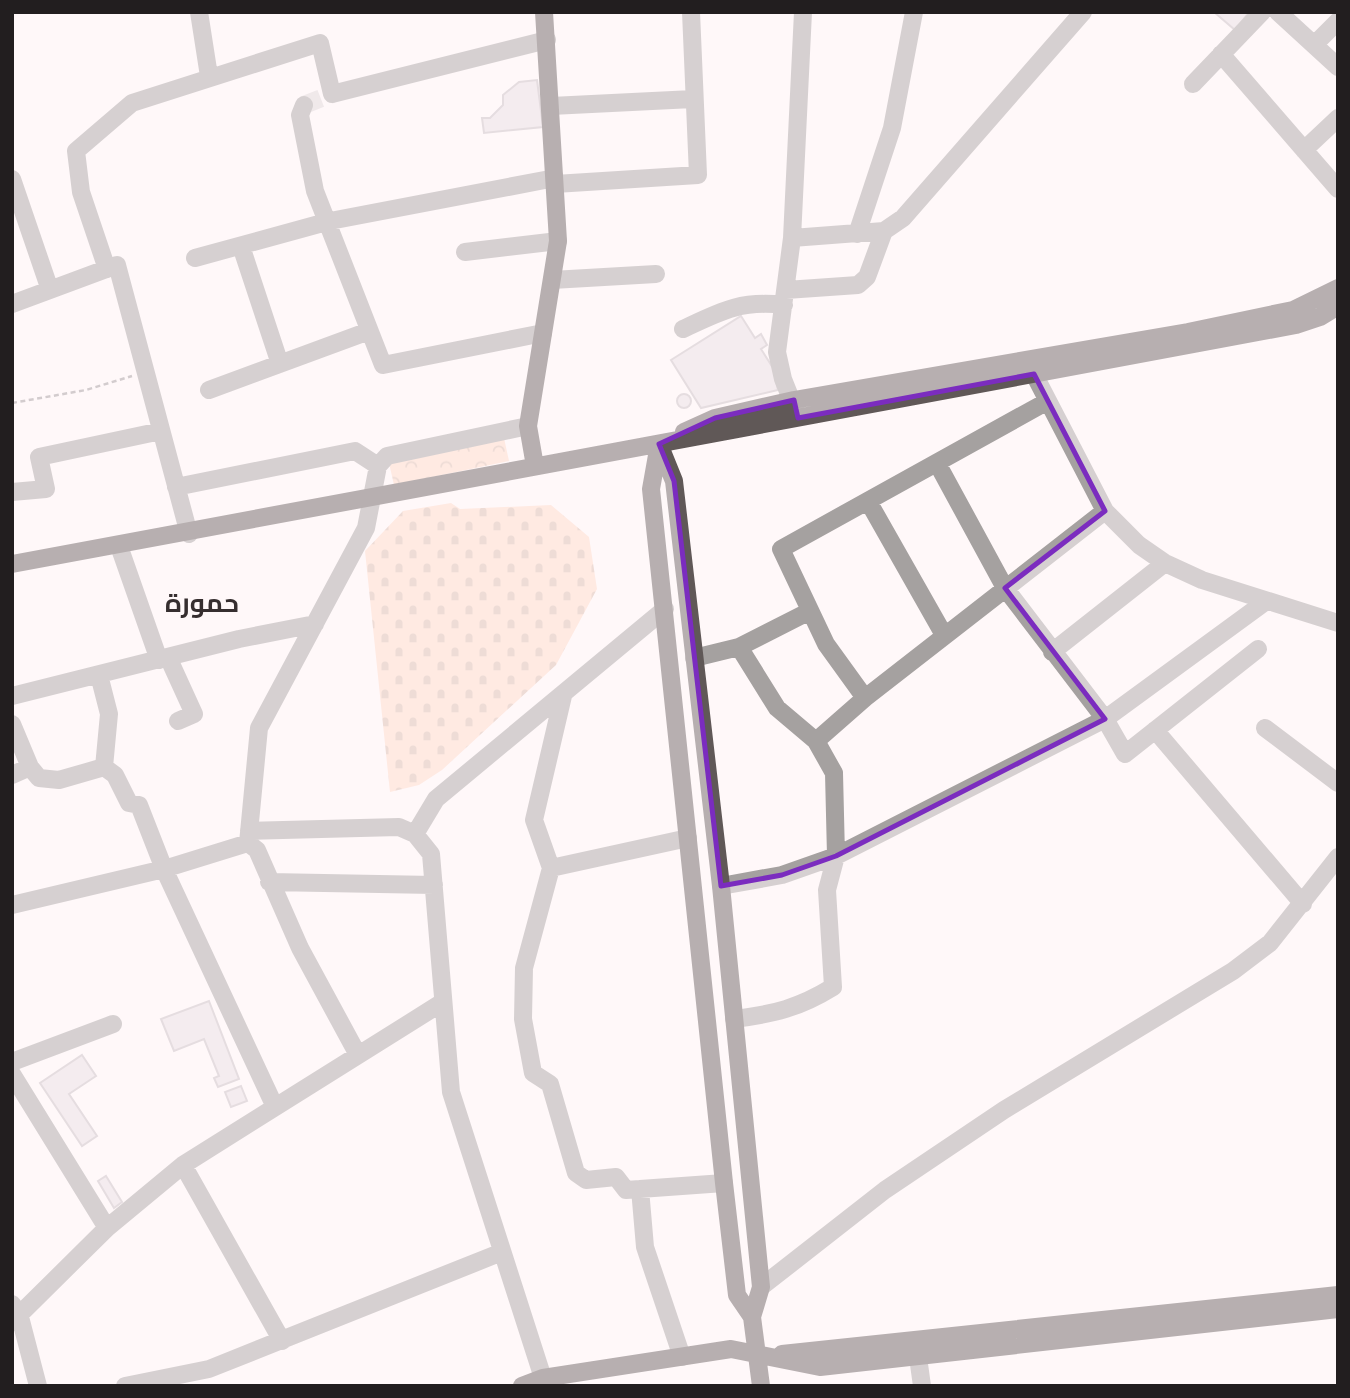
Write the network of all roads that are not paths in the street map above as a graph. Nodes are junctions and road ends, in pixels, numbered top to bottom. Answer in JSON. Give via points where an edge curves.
{"nodes":[{"id":1,"x":199,"y":12,"type":"edge"},
{"id":2,"x":544,"y":12,"type":"edge"},
{"id":3,"x":691,"y":12,"type":"edge"},
{"id":4,"x":803,"y":12,"type":"edge"},
{"id":5,"x":914,"y":12,"type":"edge"},
{"id":6,"x":1083,"y":12,"type":"edge"},
{"id":7,"x":1262,"y":12,"type":"edge"},
{"id":8,"x":1278,"y":12,"type":"edge"},
{"id":9,"x":1338,"y":21,"type":"edge"},
{"id":10,"x":547,"y":40,"type":"junction"},
{"id":11,"x":1314,"y":45,"type":"junction"},
{"id":12,"x":1221,"y":54,"type":"junction"},
{"id":13,"x":1338,"y":67,"type":"edge"},
{"id":14,"x":209,"y":76,"type":"junction"},
{"id":15,"x":1193,"y":84,"type":"dead end"},
{"id":16,"x":693,"y":99,"type":"junction"},
{"id":17,"x":304,"y":104,"type":"dead end"},
{"id":18,"x":551,"y":106,"type":"junction"},
{"id":19,"x":1338,"y":118,"type":"edge"},
{"id":20,"x":1304,"y":150,"type":"junction"},
{"id":21,"x":12,"y":179,"type":"edge"},
{"id":22,"x":555,"y":181,"type":"junction"},
{"id":23,"x":1338,"y":188,"type":"edge"},
{"id":24,"x":330,"y":221,"type":"junction"},
{"id":25,"x":884,"y":231,"type":"junction"},
{"id":26,"x":857,"y":234,"type":"junction"},
{"id":27,"x":792,"y":238,"type":"junction"},
{"id":28,"x":558,"y":241,"type":"junction"},
{"id":29,"x":241,"y":246,"type":"junction"},
{"id":30,"x":465,"y":252,"type":"dead end"},
{"id":31,"x":195,"y":258,"type":"dead end"},
{"id":32,"x":107,"y":269,"type":"junction"},
{"id":33,"x":656,"y":274,"type":"dead end"},
{"id":34,"x":552,"y":279,"type":"junction"},
{"id":35,"x":1338,"y":288,"type":"edge"},
{"id":36,"x":50,"y":290,"type":"junction"},
{"id":37,"x":785,"y":298,"type":"junction"},
{"id":38,"x":12,"y":304,"type":"edge"},
{"id":39,"x":1335,"y":312,"type":"edge"},
{"id":40,"x":683,"y":329,"type":"dead end"},
{"id":41,"x":369,"y":331,"type":"junction"},
{"id":42,"x":543,"y":333,"type":"junction"},
{"id":43,"x":281,"y":364,"type":"junction"},
{"id":44,"x":1034,"y":374,"type":"junction"},
{"id":45,"x":209,"y":390,"type":"dead end"},
{"id":46,"x":793,"y":400,"type":"junction"},
{"id":47,"x":1048,"y":401,"type":"junction"},
{"id":48,"x":798,"y":418,"type":"junction"},
{"id":49,"x":528,"y":426,"type":"junction"},
{"id":50,"x":161,"y":431,"type":"junction"},
{"id":51,"x":659,"y":444,"type":"junction"},
{"id":52,"x":937,"y":463,"type":"junction"},
{"id":53,"x":378,"y":466,"type":"junction"},
{"id":54,"x":535,"y":466,"type":"junction"},
{"id":55,"x":176,"y":487,"type":"junction"},
{"id":56,"x":12,"y":492,"type":"edge"},
{"id":57,"x":371,"y":499,"type":"junction"},
{"id":58,"x":868,"y":501,"type":"junction"},
{"id":59,"x":1105,"y":511,"type":"junction"},
{"id":60,"x":188,"y":534,"type":"junction"},
{"id":61,"x":119,"y":546,"type":"junction"},
{"id":62,"x":1165,"y":563,"type":"junction"},
{"id":63,"x":12,"y":564,"type":"edge"},
{"id":64,"x":1004,"y":587,"type":"junction"},
{"id":65,"x":1265,"y":602,"type":"junction"},
{"id":66,"x":665,"y":609,"type":"junction"},
{"id":67,"x":810,"y":611,"type":"junction"},
{"id":68,"x":1338,"y":623,"type":"edge"},
{"id":69,"x":315,"y":624,"type":"junction"},
{"id":70,"x":944,"y":635,"type":"junction"},
{"id":71,"x":739,"y":647,"type":"junction"},
{"id":72,"x":1258,"y":649,"type":"dead end"},
{"id":73,"x":1052,"y":652,"type":"junction"},
{"id":74,"x":694,"y":658,"type":"junction"},
{"id":75,"x":164,"y":659,"type":"junction"},
{"id":76,"x":99,"y":675,"type":"junction"},
{"id":77,"x":12,"y":696,"type":"edge"},
{"id":78,"x":563,"y":696,"type":"junction"},
{"id":79,"x":865,"y":698,"type":"junction"},
{"id":80,"x":1105,"y":719,"type":"junction"},
{"id":81,"x":178,"y":721,"type":"dead end"},
{"id":82,"x":12,"y":724,"type":"edge"},
{"id":83,"x":1265,"y":728,"type":"dead end"},
{"id":84,"x":1155,"y":730,"type":"junction"},
{"id":85,"x":816,"y":741,"type":"junction"},
{"id":86,"x":30,"y":767,"type":"junction"},
{"id":87,"x":104,"y":767,"type":"junction"},
{"id":88,"x":12,"y":775,"type":"edge"},
{"id":89,"x":1338,"y":783,"type":"edge"},
{"id":90,"x":415,"y":834,"type":"junction"},
{"id":91,"x":248,"y":837,"type":"junction"},
{"id":92,"x":688,"y":838,"type":"junction"},
{"id":93,"x":836,"y":856,"type":"junction"},
{"id":94,"x":1338,"y":857,"type":"edge"},
{"id":95,"x":551,"y":868,"type":"junction"},
{"id":96,"x":164,"y":869,"type":"junction"},
{"id":97,"x":269,"y":882,"type":"junction"},
{"id":98,"x":434,"y":885,"type":"junction"},
{"id":99,"x":721,"y":886,"type":"junction"},
{"id":100,"x":1303,"y":904,"type":"junction"},
{"id":101,"x":12,"y":905,"type":"edge"},
{"id":102,"x":443,"y":1002,"type":"junction"},
{"id":103,"x":734,"y":1019,"type":"junction"},
{"id":104,"x":113,"y":1024,"type":"dead end"},
{"id":105,"x":358,"y":1055,"type":"junction"},
{"id":106,"x":12,"y":1062,"type":"edge"},
{"id":107,"x":12,"y":1074,"type":"edge"},
{"id":108,"x":275,"y":1107,"type":"junction"},
{"id":109,"x":183,"y":1165,"type":"junction"},
{"id":110,"x":724,"y":1183,"type":"junction"},
{"id":111,"x":640,"y":1189,"type":"junction"},
{"id":112,"x":107,"y":1228,"type":"junction"},
{"id":113,"x":502,"y":1252,"type":"junction"},
{"id":114,"x":761,"y":1287,"type":"junction"},
{"id":115,"x":1338,"y":1295,"type":"edge"},
{"id":116,"x":1338,"y":1309,"type":"edge"},
{"id":117,"x":15,"y":1314,"type":"edge"},
{"id":118,"x":752,"y":1317,"type":"junction"},
{"id":119,"x":282,"y":1341,"type":"junction"},
{"id":120,"x":758,"y":1356,"type":"junction"},
{"id":121,"x":682,"y":1357,"type":"junction"},
{"id":122,"x":918,"y":1357,"type":"junction"},
{"id":123,"x":543,"y":1378,"type":"junction"},
{"id":124,"x":38,"y":1386,"type":"edge"},
{"id":125,"x":125,"y":1386,"type":"edge"},
{"id":126,"x":522,"y":1386,"type":"edge"},
{"id":127,"x":761,"y":1386,"type":"edge"},
{"id":128,"x":922,"y":1386,"type":"edge"}],
"edges":[{"from":1,"to":14,"type":"street"},
{"from":2,"to":10,"type":"main road"},
{"from":3,"to":16,"type":"street"},
{"from":4,"to":27,"type":"street"},
{"from":5,"to":26,"type":"street","via":[[892,128]]},
{"from":6,"to":25,"type":"street","via":[[903,218]]},
{"from":7,"to":12,"type":"street"},
{"from":8,"to":11,"type":"street"},
{"from":9,"to":11,"type":"street"},
{"from":10,"to":14,"type":"street","via":[[332,94],[320,43]]},
{"from":10,"to":18,"type":"main road"},
{"from":11,"to":13,"type":"street"},
{"from":12,"to":15,"type":"street"},
{"from":12,"to":20,"type":"street"},
{"from":14,"to":32,"type":"street","via":[[132,103],[76,151],[81,192]]},
{"from":16,"to":18,"type":"street"},
{"from":16,"to":22,"type":"street","via":[[698,175]]},
{"from":17,"to":24,"type":"street","via":[[300,115],[315,191]]},
{"from":18,"to":22,"type":"main road"},
{"from":19,"to":20,"type":"street"},
{"from":20,"to":23,"type":"street"},
{"from":21,"to":36,"type":"street"},
{"from":22,"to":24,"type":"street"},
{"from":22,"to":28,"type":"main road"},
{"from":24,"to":29,"type":"street"},
{"from":24,"to":41,"type":"street","via":[[338,255]]},
{"from":25,"to":26,"type":"street"},
{"from":25,"to":37,"type":"street","via":[[867,277],[858,285]]},
{"from":26,"to":27,"type":"street"},
{"from":27,"to":37,"type":"street"},
{"from":28,"to":30,"type":"street"},
{"from":28,"to":34,"type":"main road"},
{"from":29,"to":31,"type":"street"},
{"from":29,"to":43,"type":"street"},
{"from":32,"to":36,"type":"street"},
{"from":32,"to":50,"type":"street","via":[[117,265]]},
{"from":33,"to":34,"type":"street"},
{"from":34,"to":42,"type":"main road"},
{"from":35,"to":46,"type":"main road","via":[[1293,310],[1201,329]]},
{"from":36,"to":38,"type":"street"},
{"from":37,"to":40,"type":"street","via":[[726,308]]},
{"from":37,"to":46,"type":"street","via":[[778,352]]},
{"from":39,"to":44,"type":"main road","via":[[1296,325]]},
{"from":41,"to":42,"type":"street","via":[[383,365]]},
{"from":41,"to":43,"type":"street"},
{"from":42,"to":49,"type":"main road"},
{"from":43,"to":45,"type":"street"},
{"from":44,"to":47,"type":"street"},
{"from":44,"to":48,"type":"main road"},
{"from":46,"to":48,"type":"street"},
{"from":46,"to":51,"type":"main road","via":[[715,418]]},
{"from":47,"to":52,"type":"street"},
{"from":47,"to":59,"type":"street"},
{"from":48,"to":51,"type":"main road"},
{"from":49,"to":53,"type":"street","via":[[387,456]]},
{"from":49,"to":54,"type":"main road"},
{"from":50,"to":55,"type":"street"},
{"from":50,"to":56,"type":"street","via":[[39,457],[46,489]]},
{"from":51,"to":54,"type":"main road"},
{"from":51,"to":66,"type":"main road","via":[[651,489]]},
{"from":51,"to":74,"type":"main road","via":[[674,481]]},
{"from":52,"to":58,"type":"street"},
{"from":52,"to":64,"type":"street"},
{"from":53,"to":55,"type":"street","via":[[355,451]]},
{"from":53,"to":57,"type":"street"},
{"from":54,"to":57,"type":"main road"},
{"from":55,"to":60,"type":"street"},
{"from":57,"to":60,"type":"main road"},
{"from":57,"to":69,"type":"street","via":[[366,528]]},
{"from":58,"to":67,"type":"street","via":[[781,550]]},
{"from":58,"to":70,"type":"street"},
{"from":59,"to":62,"type":"street"},
{"from":59,"to":64,"type":"street"},
{"from":60,"to":61,"type":"main road"},
{"from":61,"to":63,"type":"main road"},
{"from":61,"to":75,"type":"street"},
{"from":62,"to":65,"type":"street"},
{"from":62,"to":73,"type":"street"},
{"from":64,"to":70,"type":"street"},
{"from":64,"to":73,"type":"street"},
{"from":65,"to":68,"type":"street"},
{"from":65,"to":80,"type":"street"},
{"from":66,"to":78,"type":"street"},
{"from":66,"to":92,"type":"main road"},
{"from":67,"to":71,"type":"street"},
{"from":67,"to":79,"type":"street"},
{"from":69,"to":75,"type":"street"},
{"from":69,"to":91,"type":"street","via":[[259,728]]},
{"from":70,"to":79,"type":"street"},
{"from":71,"to":74,"type":"street"},
{"from":71,"to":85,"type":"street","via":[[777,708]]},
{"from":72,"to":84,"type":"street"},
{"from":73,"to":80,"type":"street"},
{"from":74,"to":99,"type":"main road"},
{"from":75,"to":76,"type":"street"},
{"from":75,"to":81,"type":"street","via":[[194,713]]},
{"from":76,"to":77,"type":"street"},
{"from":76,"to":87,"type":"street","via":[[109,714]]},
{"from":78,"to":90,"type":"street","via":[[436,799]]},
{"from":78,"to":95,"type":"street","via":[[534,820]]},
{"from":79,"to":85,"type":"street"},
{"from":80,"to":84,"type":"street","via":[[1125,754]]},
{"from":80,"to":93,"type":"street"},
{"from":82,"to":86,"type":"street"},
{"from":83,"to":89,"type":"street"},
{"from":84,"to":100,"type":"street"},
{"from":85,"to":93,"type":"street","via":[[834,773]]},
{"from":86,"to":87,"type":"street","via":[[39,778],[59,780]]},
{"from":86,"to":88,"type":"street"},
{"from":87,"to":96,"type":"street","via":[[116,775],[129,803],[139,805]]},
{"from":90,"to":91,"type":"street","via":[[399,827]]},
{"from":90,"to":98,"type":"street","via":[[431,854]]},
{"from":91,"to":96,"type":"street"},
{"from":91,"to":97,"type":"street"},
{"from":92,"to":95,"type":"street"},
{"from":92,"to":110,"type":"main road"},
{"from":93,"to":99,"type":"street","via":[[782,875]]},
{"from":93,"to":103,"type":"street","via":[[827,890],[833,987],[804,1004]]},
{"from":94,"to":100,"type":"street"},
{"from":95,"to":111,"type":"street","via":[[524,968],[523,1019],[534,1073],[550,1084],[576,1173],[586,1180],[616,1177],[626,1190]]},
{"from":96,"to":101,"type":"street"},
{"from":96,"to":108,"type":"street"},
{"from":97,"to":98,"type":"street"},
{"from":97,"to":105,"type":"street"},
{"from":98,"to":102,"type":"street"},
{"from":99,"to":103,"type":"main road"},
{"from":100,"to":114,"type":"street","via":[[1270,943],[1233,971],[1004,1110],[885,1189]]},
{"from":102,"to":105,"type":"street"},
{"from":102,"to":113,"type":"street","via":[[451,1092]]},
{"from":103,"to":114,"type":"main road"},
{"from":104,"to":106,"type":"street"},
{"from":105,"to":108,"type":"street"},
{"from":107,"to":112,"type":"street"},
{"from":108,"to":109,"type":"street"},
{"from":109,"to":112,"type":"street"},
{"from":109,"to":119,"type":"street"},
{"from":110,"to":111,"type":"street"},
{"from":110,"to":118,"type":"main road","via":[[737,1295]]},
{"from":111,"to":121,"type":"street","via":[[645,1247]]},
{"from":112,"to":117,"type":"street"},
{"from":113,"to":119,"type":"street"},
{"from":113,"to":123,"type":"street"},
{"from":114,"to":118,"type":"main road"},
{"from":115,"to":120,"type":"main road"},
{"from":116,"to":122,"type":"main road"},
{"from":117,"to":124,"type":"street"},
{"from":118,"to":120,"type":"main road"},
{"from":119,"to":125,"type":"street","via":[[209,1369]]},
{"from":120,"to":121,"type":"main road","via":[[731,1349]]},
{"from":120,"to":122,"type":"main road","via":[[820,1367]]},
{"from":120,"to":127,"type":"main road"},
{"from":121,"to":123,"type":"main road"},
{"from":122,"to":128,"type":"street"},
{"from":123,"to":126,"type":"main road"}]}
